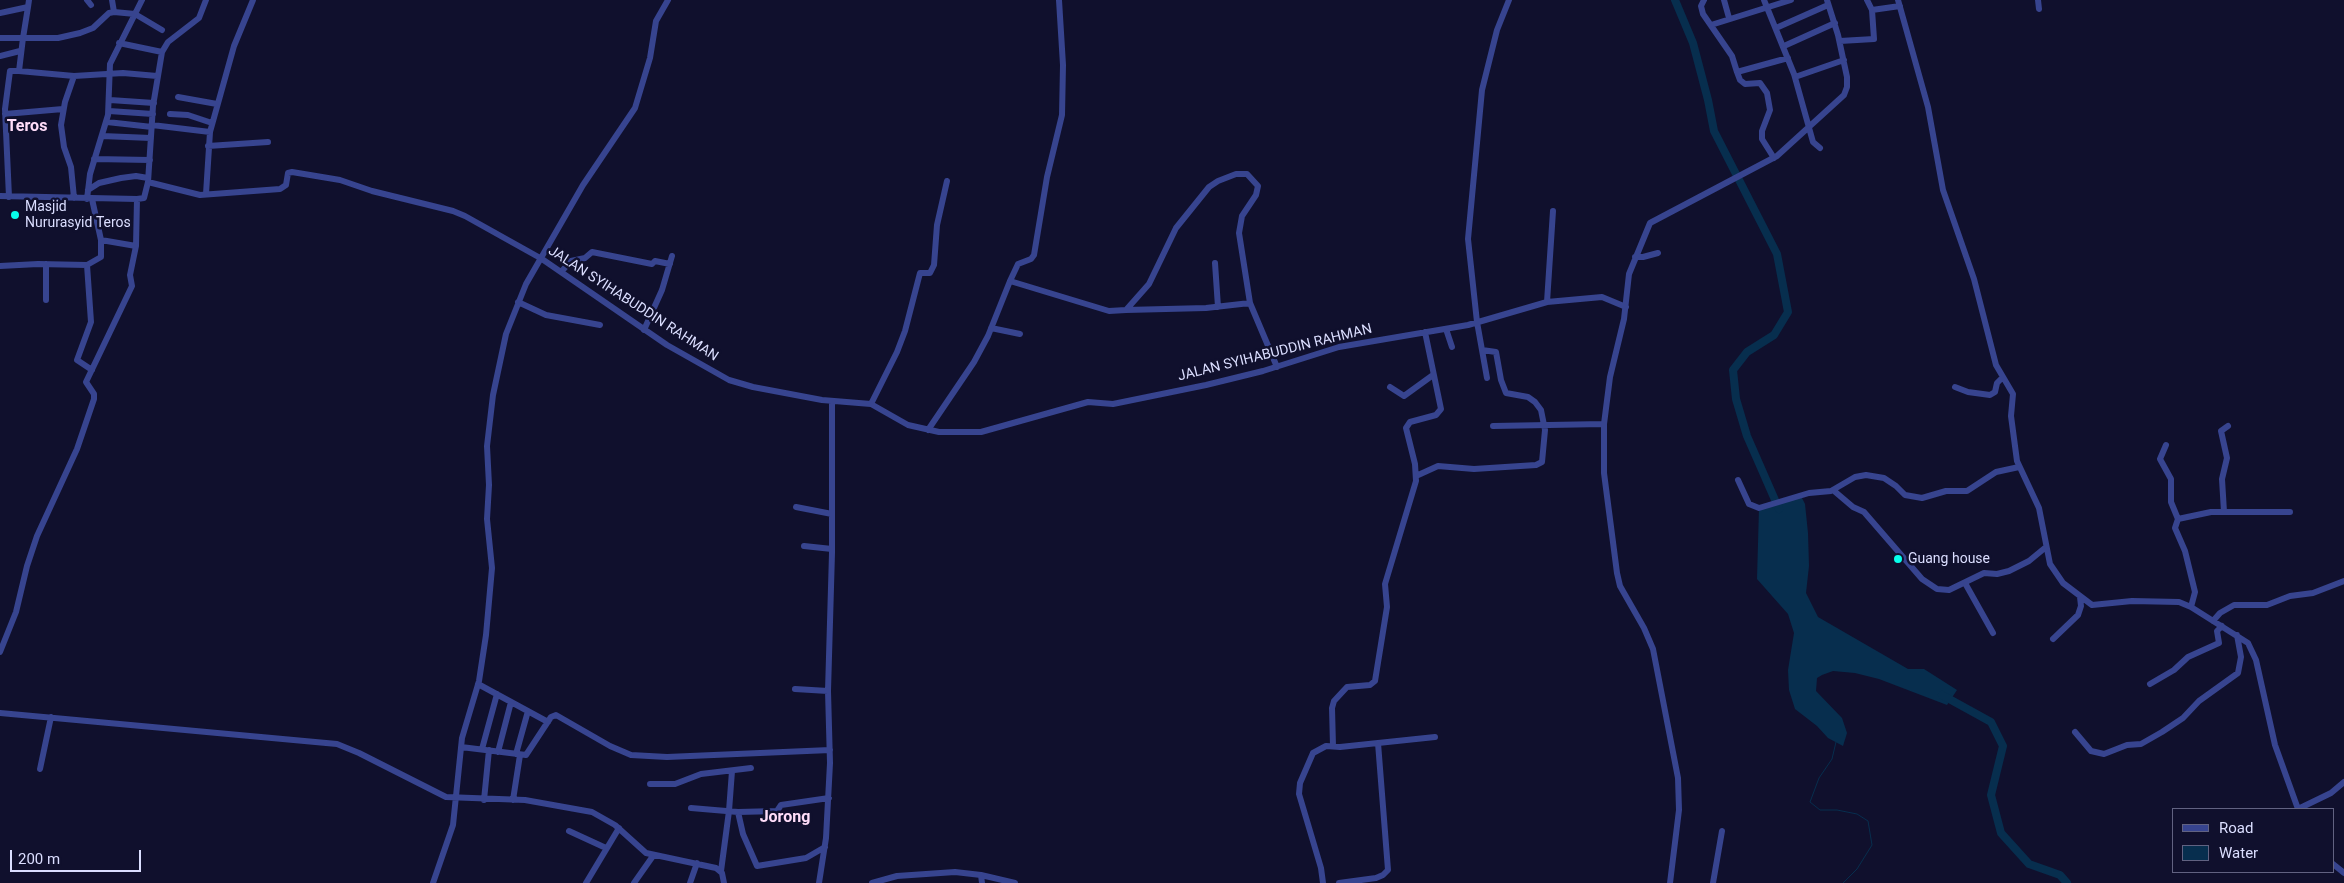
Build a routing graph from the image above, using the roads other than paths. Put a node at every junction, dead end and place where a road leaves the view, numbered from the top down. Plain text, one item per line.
1 (112, 0) edge
2 (142, 0) edge
3 (206, 0) edge
4 (254, 0) edge
5 (668, 0) edge
6 (1059, 0) edge
7 (1509, 0) edge
8 (1704, 0) edge
9 (1724, 0) edge
10 (1764, 0) edge
11 (1791, 0) edge
12 (1867, 0) edge
13 (2038, 0) edge
14 (1828, 2) edge
15 (28, 3) edge
16 (1899, 3) edge
17 (1767, 8) junction
18 (2039, 9) dead end
19 (1872, 10) junction
20 (114, 12) junction
21 (0, 13) edge
22 (135, 14) junction
23 (1729, 18) junction
24 (1835, 23) junction
25 (1712, 25) junction
26 (1776, 28) junction
27 (162, 30) dead end
28 (0, 38) edge
29 (22, 38) junction
30 (1840, 40) junction
31 (118, 43) junction
32 (1784, 46) junction
33 (20, 51) junction
34 (162, 52) junction
35 (0, 56) edge
36 (1788, 58) junction
37 (1844, 60) junction
38 (19, 71) junction
39 (1737, 72) junction
40 (108, 73) junction
41 (74, 76) junction
42 (157, 76) junction
43 (1795, 77) junction
44 (178, 97) dead end
45 (110, 100) junction
46 (154, 103) junction
47 (217, 104) junction
48 (3, 110) edge
49 (63, 110) junction
50 (109, 111) junction
51 (153, 114) junction
52 (170, 114) dead end
53 (107, 122) junction
54 (212, 123) junction
55 (152, 126) junction
56 (1808, 127) junction
57 (3, 128) edge
58 (210, 132) junction
59 (102, 136) junction
60 (151, 138) junction
61 (268, 142) dead end
62 (208, 146) junction
63 (1820, 148) dead end
64 (1774, 158) junction
65 (94, 159) junction
66 (150, 160) junction
67 (148, 180) junction
68 (947, 181) dead end
69 (88, 190) junction
70 (206, 194) junction
71 (0, 196) edge
72 (9, 197) junction
73 (74, 198) junction
74 (89, 199) junction
75 (137, 200) junction
76 (1554, 211) dead end
77 (102, 240) junction
78 (136, 246) junction
79 (1658, 253) dead end
80 (672, 256) dead end
81 (1635, 257) junction
82 (542, 259) junction
83 (1215, 263) dead end
84 (46, 264) junction
85 (670, 264) junction
86 (87, 265) junction
87 (0, 266) edge
88 (561, 272) junction
89 (1010, 281) junction
90 (46, 300) dead end
91 (518, 302) junction
92 (1547, 302) junction
93 (1250, 303) junction
94 (1218, 306) junction
95 (1626, 307) junction
96 (1126, 310) junction
97 (1477, 322) junction
98 (600, 324) dead end
99 (991, 328) junction
100 (1446, 329) junction
101 (644, 330) junction
102 (1425, 332) junction
103 (1020, 334) dead end
104 (1452, 347) dead end
105 (1482, 350) junction
106 (1277, 367) junction
107 (92, 370) junction
108 (1432, 375) junction
109 (1487, 378) dead end
110 (2002, 378) junction
111 (1390, 387) dead end
112 (1955, 387) dead end
113 (832, 401) junction
114 (871, 404) junction
115 (1544, 424) junction
116 (1604, 424) junction
117 (1493, 426) dead end
118 (2228, 426) dead end
119 (928, 430) junction
120 (2166, 445) dead end
121 (2018, 467) junction
122 (1416, 476) junction
123 (1738, 480) dead end
124 (1833, 490) junction
125 (796, 507) dead end
126 (2224, 512) junction
127 (2290, 512) dead end
128 (832, 514) junction
129 (2178, 519) junction
130 (804, 546) dead end
131 (2046, 547) junction
132 (832, 549) junction
133 (2344, 581) edge
134 (1965, 583) junction
135 (2080, 597) junction
136 (2191, 607) junction
137 (2213, 620) junction
138 (2222, 626) junction
139 (1993, 633) dead end
140 (2237, 635) junction
141 (2053, 640) dead end
142 (0, 652) edge
143 (478, 684) junction
144 (2150, 684) dead end
145 (795, 688) dead end
146 (828, 690) junction
147 (497, 694) junction
148 (511, 702) junction
149 (528, 711) junction
150 (0, 713) edge
151 (51, 717) junction
152 (548, 722) junction
153 (2075, 732) dead end
154 (1435, 737) dead end
155 (1378, 743) junction
156 (461, 746) junction
157 (1333, 746) junction
158 (486, 750) junction
159 (830, 750) junction
160 (498, 752) junction
161 (518, 754) junction
162 (751, 768) dead end
163 (40, 770) dead end
164 (732, 771) junction
165 (2344, 782) edge
166 (650, 784) dead end
167 (829, 798) junction
168 (458, 799) junction
169 (484, 800) junction
170 (514, 800) junction
171 (691, 808) dead end
172 (2298, 808) edge
173 (2300, 808) edge
174 (729, 811) junction
175 (738, 812) junction
176 (619, 828) junction
177 (569, 831) dead end
178 (1722, 831) dead end
179 (825, 847) junction
180 (606, 848) junction
181 (652, 856) junction
182 (697, 863) junction
183 (2334, 865) edge
184 (721, 871) junction
185 (2344, 873) edge
186 (981, 875) junction
187 (433, 883) edge
188 (586, 883) edge
189 (634, 883) edge
190 (690, 883) edge
191 (724, 883) edge
192 (820, 883) edge
193 (872, 883) edge
194 (982, 883) edge
195 (1015, 883) edge
196 (1323, 883) edge
197 (1338, 883) edge
198 (1670, 883) edge
199 (1712, 883) edge

1 - 20 street
2 - 22 street
3 - 34 street
4 - 47 street
5 - 82 street
6 - 89 street
7 - 97 street
8 - 25 street
9 - 23 street
10 - 17 street
11 - 17 street
12 - 19 street
13 - 18 street
14 - 24 street
14 - 26 street
15 - 21 street
15 - 29 street
16 - 19 street
16 - 110 street
17 - 23 street
17 - 26 street
19 - 30 street
20 - 22 street
20 - 29 street
22 - 27 street
22 - 31 street
23 - 25 street
24 - 30 street
24 - 32 street
25 - 39 street
26 - 32 street
28 - 29 street
29 - 33 street
30 - 37 street
31 - 34 street
31 - 40 street
32 - 36 street
33 - 35 street
33 - 38 street
34 - 42 street
36 - 39 street
36 - 43 street
37 - 43 street
37 - 56 street
38 - 41 street
38 - 48 street
39 - 64 street
40 - 41 street
40 - 42 street
40 - 45 street
41 - 49 street
42 - 46 street
43 - 56 street
44 - 47 street
45 - 46 street
45 - 50 street
46 - 51 street
47 - 54 street
48 - 49 street
48 - 57 street
49 - 73 street
50 - 51 street
50 - 53 street
51 - 55 street
52 - 54 street
53 - 55 street
53 - 59 street
54 - 58 street
55 - 58 street
55 - 60 street
56 - 63 street
56 - 64 street
57 - 72 street
58 - 62 street
59 - 60 street
59 - 65 street
60 - 66 street
61 - 62 street
62 - 70 street
64 - 81 street
65 - 66 street
65 - 69 street
66 - 67 street
67 - 69 street, JALAN SYIHABUDDIN RAHMAN
67 - 70 street, JALAN SYIHABUDDIN RAHMAN
67 - 75 street
68 - 114 street
69 - 74 street
70 - 82 street, JALAN SYIHABUDDIN RAHMAN
71 - 72 street
72 - 73 street
73 - 74 street
74 - 75 street
74 - 77 street
75 - 78 street
76 - 92 street
77 - 78 street
77 - 86 street
78 - 107 street
79 - 81 street
80 - 85 street
81 - 95 street
82 - 88 street, JALAN SYIHABUDDIN RAHMAN
82 - 91 street
83 - 94 street
84 - 86 street
84 - 87 street
84 - 90 street
85 - 88 street
85 - 101 street
86 - 107 street
88 - 101 street, JALAN SYIHABUDDIN RAHMAN
89 - 96 street
89 - 99 street
91 - 98 street
91 - 143 street
92 - 95 street, JALAN SYIHABUDDIN RAHMAN
92 - 97 street, JALAN SYIHABUDDIN RAHMAN
93 - 94 street
93 - 96 street
93 - 106 street
94 - 96 street
95 - 116 street
97 - 100 street, JALAN SYIHABUDDIN RAHMAN
97 - 105 street
99 - 103 street
99 - 119 street
100 - 102 street, JALAN SYIHABUDDIN RAHMAN
100 - 104 street
101 - 113 street, JALAN SYIHABUDDIN RAHMAN
102 - 106 street, JALAN SYIHABUDDIN RAHMAN
102 - 108 street
105 - 109 street
105 - 115 street
106 - 119 street, JALAN SYIHABUDDIN RAHMAN
107 - 142 street
108 - 111 street
108 - 122 street
110 - 112 street
110 - 121 street
113 - 114 street, JALAN SYIHABUDDIN RAHMAN
113 - 128 street
114 - 119 street, JALAN SYIHABUDDIN RAHMAN
115 - 116 street
115 - 117 street
115 - 122 street
116 - 198 street
118 - 126 street
120 - 129 street
121 - 124 street
121 - 131 street
122 - 157 street
123 - 124 street
124 - 134 street
125 - 128 street
126 - 127 street
126 - 129 street
128 - 132 street
129 - 136 street
130 - 132 street
131 - 134 street
131 - 135 street
132 - 146 street
133 - 137 street
134 - 139 street
135 - 136 street
135 - 141 street
136 - 137 street
137 - 138 street
138 - 140 street
138 - 144 street
140 - 153 street
140 - 172 street
143 - 147 street
143 - 156 street
145 - 146 street
146 - 159 street
147 - 148 street
147 - 158 street
148 - 149 street
148 - 160 street
149 - 152 street
149 - 161 street
150 - 151 street
151 - 163 street
151 - 168 street
152 - 159 street
152 - 161 street
154 - 155 street
155 - 157 street
155 - 197 street
156 - 158 street
156 - 168 street
157 - 196 street
158 - 160 street
158 - 169 street
159 - 167 street
160 - 161 street
161 - 170 street
162 - 164 street
164 - 166 street
164 - 174 street
165 - 173 street
167 - 175 street
167 - 179 street
168 - 169 street
168 - 187 street
169 - 170 street
170 - 176 street
171 - 174 street
174 - 175 street
174 - 184 street
175 - 179 street
176 - 180 street
176 - 181 street
177 - 180 street
178 - 199 street
179 - 192 street
180 - 188 street
181 - 182 street
181 - 189 street
182 - 184 street
182 - 190 street
183 - 185 street
184 - 191 street
186 - 193 street
186 - 194 street
186 - 195 street

